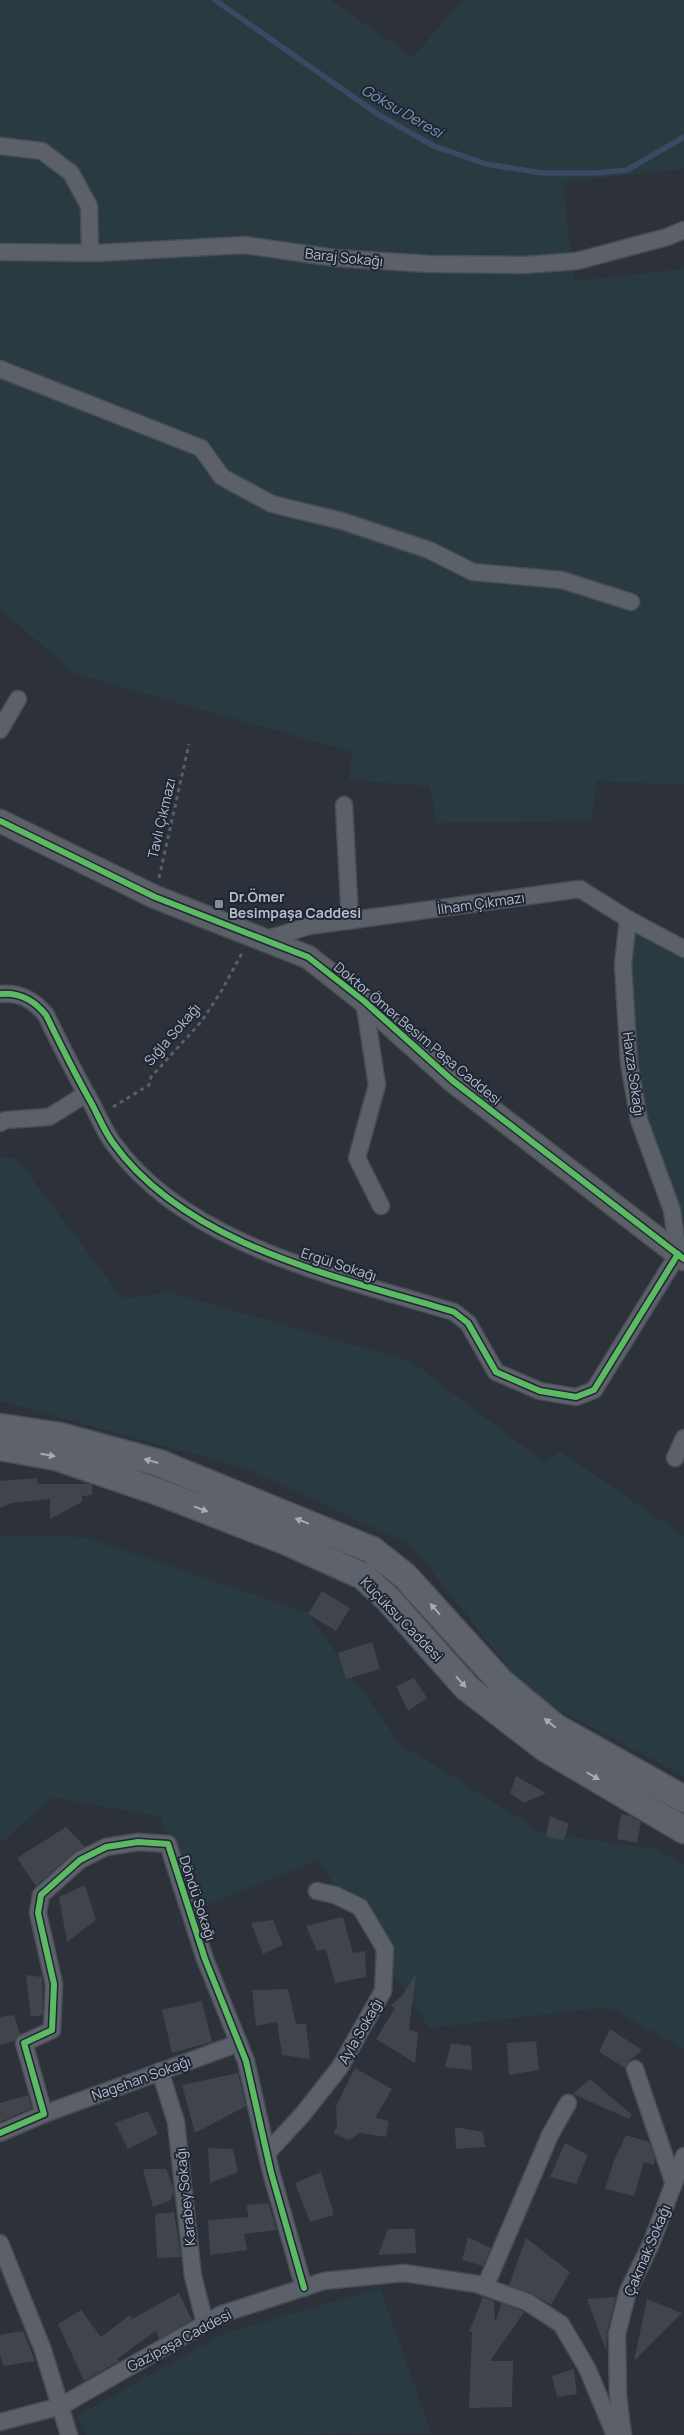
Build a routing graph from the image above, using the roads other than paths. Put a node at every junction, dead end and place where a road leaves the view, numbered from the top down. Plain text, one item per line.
1 (0, 146) edge
2 (684, 230) edge
3 (0, 252) edge
4 (90, 253) junction
5 (0, 369) edge
6 (631, 602) dead end
7 (18, 699) dead end
8 (0, 730) edge
9 (344, 805) dead end
10 (0, 821) edge
11 (628, 919) junction
12 (350, 921) junction
13 (257, 937) junction
14 (684, 949) edge
15 (0, 994) edge
16 (364, 1001) junction
17 (86, 1094) junction
18 (0, 1123) edge
19 (381, 1206) dead end
20 (681, 1256) edge
21 (0, 1427) edge
22 (684, 1438) edge
23 (0, 1447) edge
24 (675, 1458) dead end
25 (684, 1798) edge
26 (684, 1830) edge
27 (317, 1891) dead end
28 (238, 2043) junction
29 (635, 2069) dead end
30 (160, 2072) junction
31 (568, 2104) dead end
32 (44, 2114) junction
33 (0, 2133) edge
34 (267, 2153) junction
35 (684, 2156) edge
36 (674, 2184) junction
37 (0, 2243) edge
38 (486, 2287) junction
39 (304, 2288) junction
40 (205, 2323) junction
41 (61, 2406) junction
42 (0, 2422) edge
43 (69, 2435) edge
44 (615, 2435) edge
45 (623, 2435) edge

1 - 4 street
2 - 4 street, Baraj Sokağı
3 - 4 street, Baraj Sokağı
5 - 6 street
7 - 8 street
9 - 12 street
10 - 13 street, Doktor Ömer Besim Paşa Caddesi
11 - 12 street, İlham Çıkmazı
11 - 14 street, İlham Çıkmazı
11 - 20 street, Havza Sokağı
12 - 13 street, İlham Çıkmazı
13 - 16 street, Doktor Ömer Besim Paşa Caddesi
15 - 17 street, Ergül Sokağı
16 - 19 street
16 - 20 street, Doktor Ömer Besim Paşa Caddesi
17 - 18 street
17 - 20 street, Ergül Sokağı
25 -> 21 main road, Küçüksu Caddesi
22 - 24 street
23 -> 26 main road, Küçüksu Caddesi
27 - 34 street, Ayla Sokağı
28 - 30 street, Nagehan Sokağı
28 - 32 street, Döndü Sokağı
28 - 34 street, Döndü Sokağı
29 - 36 street
30 - 32 street, Nagehan Sokağı
30 - 40 street, Karabey Sokağı
31 - 38 street
32 - 33 street
34 - 39 street, Döndü Sokağı
35 - 36 street, Çakmak Sokağı
36 - 45 street, Çakmak Sokağı
37 - 41 street
38 - 39 street, Gazipaşa Caddesi
38 - 44 street, Gazipaşa Caddesi
39 - 40 street, Gazipaşa Caddesi
40 - 41 street, Gazipaşa Caddesi
41 - 42 street, Gazipaşa Caddesi
41 - 43 street

